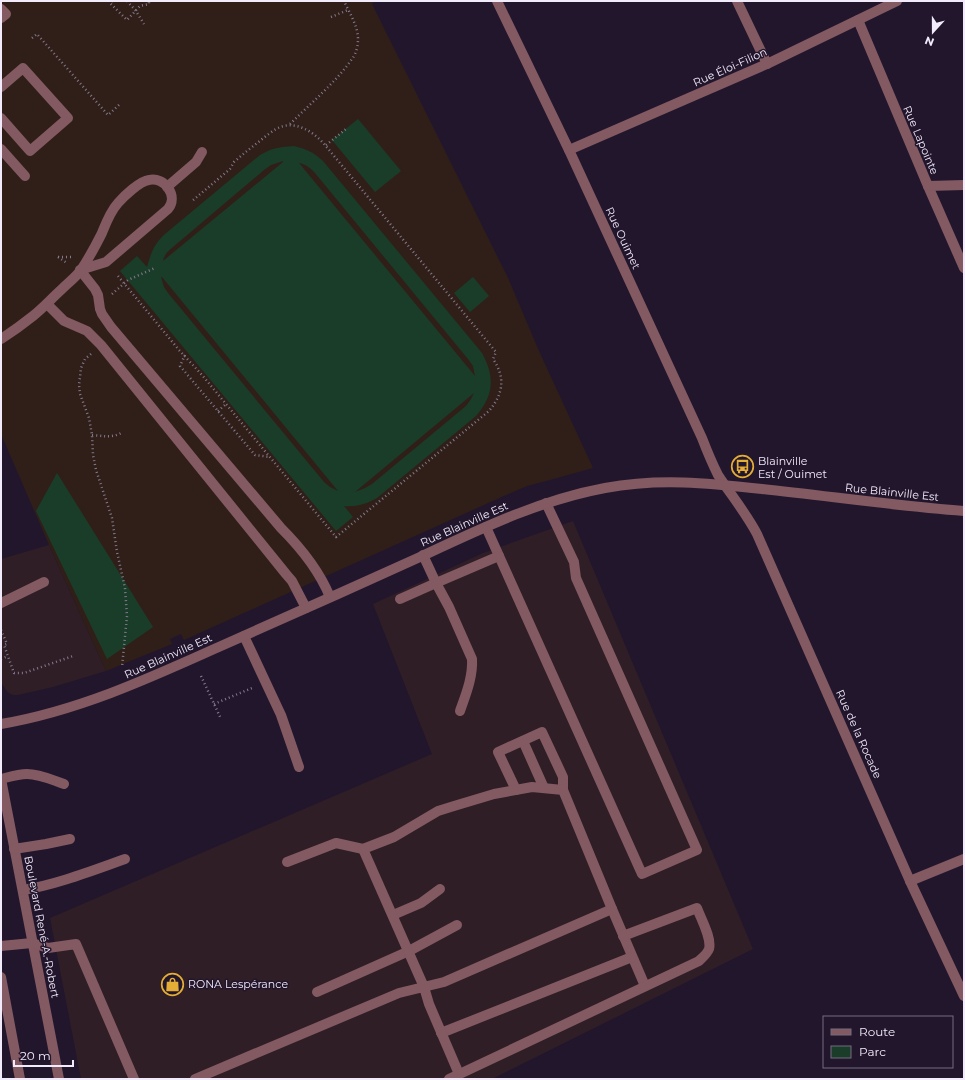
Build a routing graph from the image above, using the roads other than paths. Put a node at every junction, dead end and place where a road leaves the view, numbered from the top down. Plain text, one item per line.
1 (497, 1) edge
2 (737, 1) edge
3 (897, 1) edge
4 (1, 9) edge
5 (1, 18) edge
6 (858, 20) junction
7 (767, 64) junction
8 (1, 87) edge
9 (1, 118) edge
10 (1, 149) edge
11 (570, 150) junction
12 (202, 152) dead end
13 (25, 176) dead end
14 (928, 186) junction
15 (964, 186) edge
16 (167, 187) junction
17 (964, 268) edge
18 (80, 270) junction
19 (47, 304) junction
20 (1, 339) edge
21 (725, 485) junction
22 (546, 503) junction
23 (964, 511) edge
24 (486, 527) junction
25 (423, 555) junction
26 (499, 556) junction
27 (44, 582) dead end
28 (436, 583) junction
29 (330, 597) junction
30 (400, 599) dead end
31 (1, 604) edge
32 (306, 608) junction
33 (244, 636) junction
34 (460, 711) dead end
35 (1, 724) edge
36 (522, 741) junction
37 (299, 767) dead end
38 (1, 779) edge
39 (64, 784) dead end
40 (544, 788) junction
41 (516, 790) junction
42 (563, 790) junction
43 (70, 839) dead end
44 (14, 849) junction
45 (363, 849) junction
46 (125, 859) dead end
47 (964, 859) edge
48 (287, 862) dead end
49 (910, 881) junction
50 (440, 889) dead end
51 (22, 890) junction
52 (612, 909) junction
53 (392, 915) junction
54 (457, 925) dead end
55 (623, 936) junction
56 (32, 943) junction
57 (1, 946) edge
58 (409, 951) junction
59 (632, 957) junction
60 (1, 977) edge
61 (645, 986) junction
62 (424, 987) junction
63 (317, 992) dead end
64 (964, 996) edge
65 (441, 1034) junction
66 (459, 1074) junction
67 (20, 1079) edge
68 (59, 1079) edge
69 (134, 1079) edge
70 (195, 1079) edge
71 (449, 1079) edge

1 - 11 street, Rue Ouimet
2 - 7 street
3 - 6 street, Rue Éloi-Filion
4 - 5 street
6 - 7 street, Rue Éloi-Filion
6 - 14 street, Rue Lapointe
7 - 11 street, Rue Éloi-Filion
8 - 9 street
10 - 13 street
11 - 21 street, Rue Ouimet
12 - 16 street
14 - 15 street
14 - 17 street, Rue Lapointe
16 - 18 street
16 - 18 street
18 - 19 street
18 - 29 street
19 - 20 street
19 - 32 street
21 - 22 street, Rue Blainville Est
21 - 23 street, Rue Blainville Est
21 - 49 street, Rue de la Rocade
22 - 24 street, Rue Blainville Est
22 - 26 street
24 - 25 street, Rue Blainville Est
24 - 26 street
25 - 28 street
25 - 29 street, Rue Blainville Est
26 - 28 street
27 - 31 street
28 - 30 street
28 - 34 street
29 - 32 street, Rue Blainville Est
32 - 33 street, Rue Blainville Est
33 - 35 street, Rue Blainville Est
33 - 37 street
36 - 40 street
36 - 41 street
36 - 42 street
38 - 39 street
38 - 44 street, Boulevard René-A.-Robert
40 - 41 street
40 - 42 street
41 - 45 street
42 - 52 street
43 - 44 street
44 - 51 street, Boulevard René-A.-Robert
45 - 48 street
45 - 53 street
46 - 51 street
47 - 49 street
49 - 64 street, Rue de la Rocade
50 - 53 street
51 - 56 street, Boulevard René-A.-Robert
52 - 55 street
52 - 62 street
53 - 58 street
54 - 58 street
55 - 59 street
55 - 61 street
56 - 57 street
56 - 68 street, Boulevard René-A.-Robert
56 - 69 street
58 - 62 street
58 - 63 street
59 - 61 street
59 - 65 street
60 - 67 street
61 - 66 street
62 - 65 street
62 - 70 street
65 - 66 street
66 - 71 street

